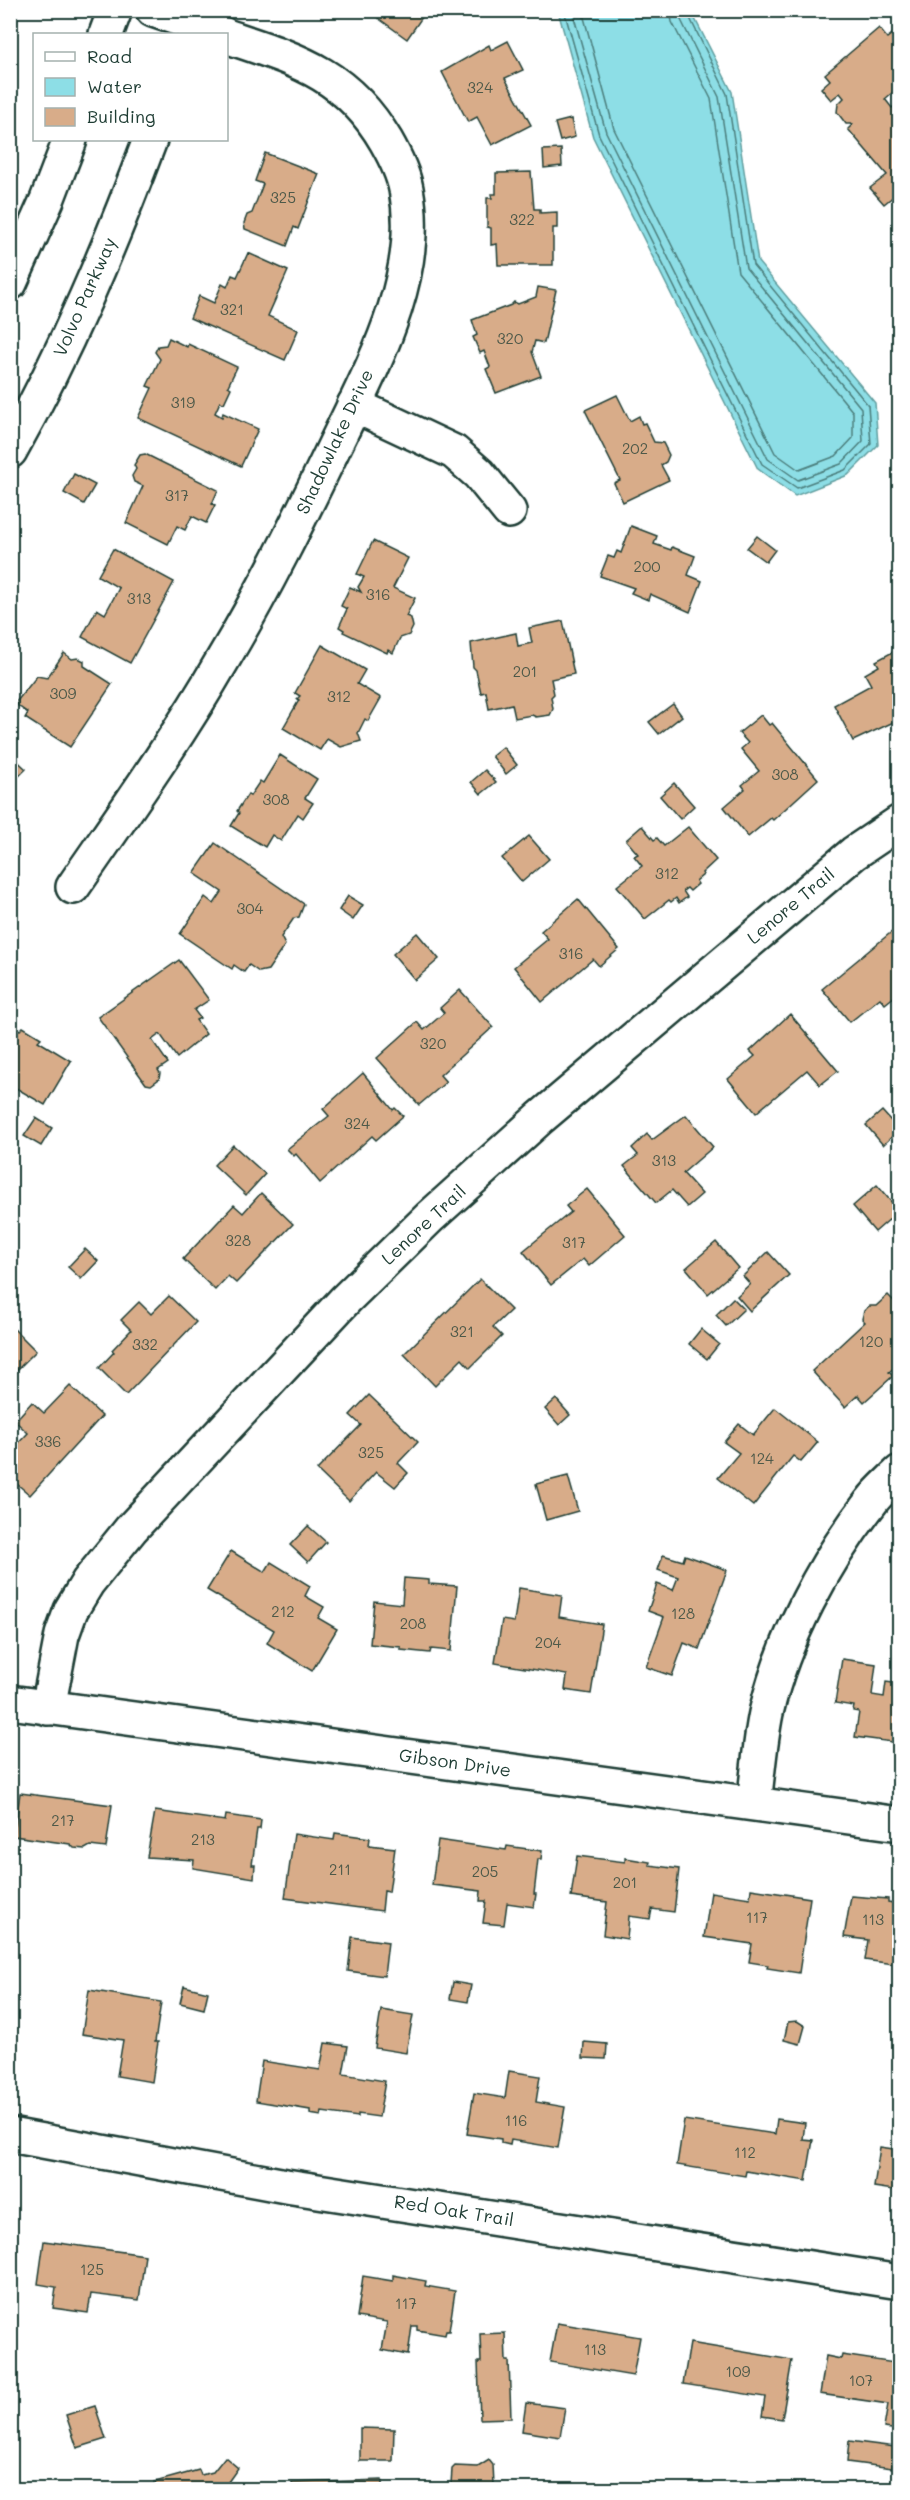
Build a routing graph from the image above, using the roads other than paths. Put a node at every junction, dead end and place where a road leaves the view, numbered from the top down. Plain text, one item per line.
1 (115, 10) edge
2 (153, 10) edge
3 (191, 23) edge
4 (106, 33) edge
5 (219, 33) edge
6 (228, 36) edge
7 (70, 141) edge
8 (150, 141) edge
9 (10, 283) edge
10 (354, 405) junction
11 (10, 451) edge
12 (509, 511) dead end
13 (900, 822) edge
14 (73, 887) dead end
15 (900, 1472) edge
16 (10, 1702) edge
17 (48, 1708) junction
18 (754, 1803) junction
19 (900, 1824) edge
20 (10, 2135) edge
21 (900, 2282) edge

1 - 4 street
2 - 3 street, Shadowlake Drive
3 - 5 street, Shadowlake Drive
6 - 10 street, Shadowlake Drive
7 - 9 street
8 - 11 street, Volvo Parkway
10 - 12 street
10 - 14 street, Shadowlake Drive
13 - 17 street, Lenore Trail
15 - 18 street
16 - 17 street, Gibson Drive
17 - 18 street, Gibson Drive
18 - 19 street, Gibson Drive
20 - 21 street, Red Oak Trail

